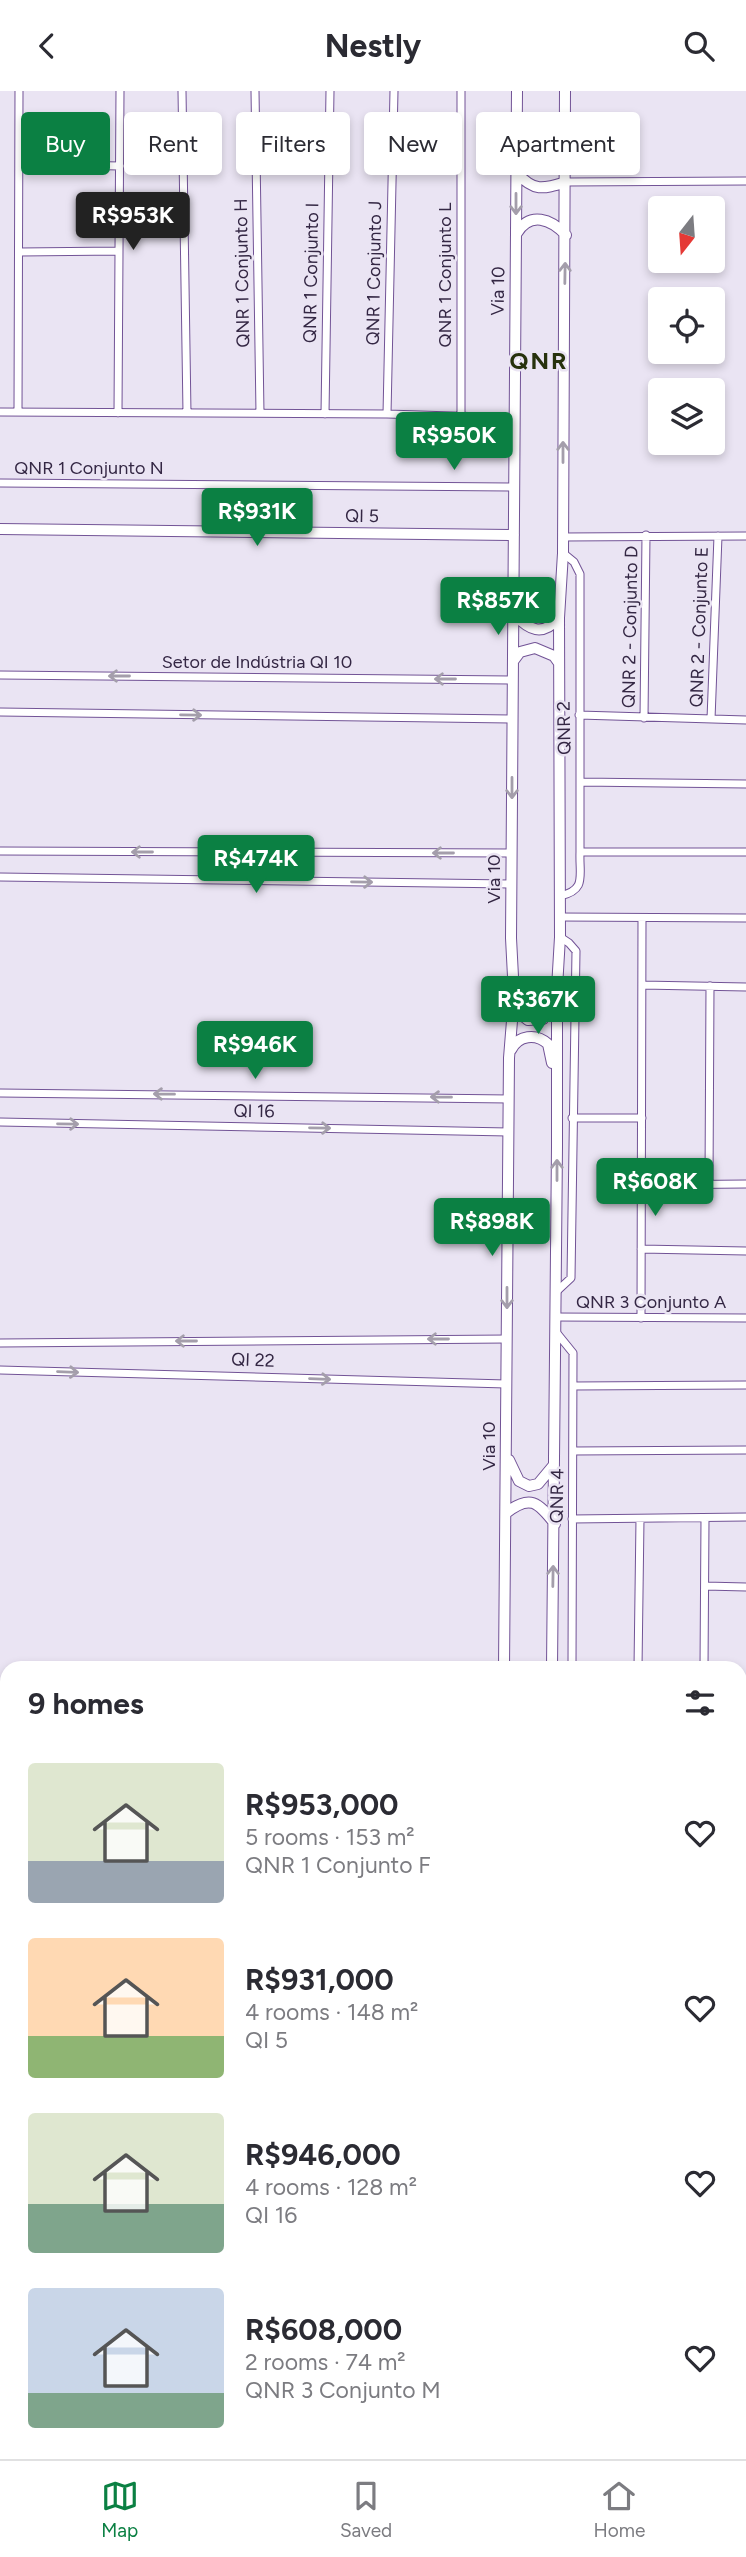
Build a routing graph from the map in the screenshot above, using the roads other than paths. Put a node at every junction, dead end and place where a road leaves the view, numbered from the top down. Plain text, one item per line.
1 (19, 91) edge
2 (120, 91) edge
3 (182, 91) edge
4 (255, 91) edge
5 (330, 91) edge
6 (394, 91) edge
7 (461, 91) edge
8 (517, 91) edge
9 (565, 91) edge
10 (517, 112) edge
11 (20, 164) junction
12 (120, 166) junction
13 (516, 175) edge
14 (518, 175) edge
15 (746, 181) edge
16 (566, 182) junction
17 (516, 235) junction
18 (565, 235) junction
19 (119, 251) junction
20 (20, 252) junction
21 (0, 412) edge
22 (18, 412) junction
23 (118, 413) junction
24 (187, 413) junction
25 (260, 413) junction
26 (325, 414) junction
27 (387, 414) junction
28 (461, 417) junction
29 (515, 418) junction
30 (0, 483) edge
31 (514, 487) junction
32 (0, 530) edge
33 (514, 535) junction
34 (646, 535) junction
35 (718, 536) junction
36 (746, 536) edge
37 (563, 537) junction
38 (563, 553) junction
39 (514, 614) junction
40 (559, 618) junction
41 (514, 660) junction
42 (559, 663) junction
43 (0, 675) edge
44 (513, 680) junction
45 (0, 712) edge
46 (579, 715) junction
47 (512, 719) junction
48 (645, 719) junction
49 (711, 719) junction
50 (746, 720) edge
51 (581, 782) junction
52 (746, 784) edge
53 (0, 851) edge
54 (580, 852) junction
55 (746, 852) edge
56 (512, 853) junction
57 (0, 877) edge
58 (512, 884) junction
59 (560, 896) junction
60 (560, 917) junction
61 (642, 918) junction
62 (746, 918) edge
63 (560, 937) junction
64 (642, 985) junction
65 (710, 986) junction
66 (746, 987) edge
67 (557, 988) junction
68 (514, 996) junction
69 (509, 1058) junction
70 (0, 1093) edge
71 (556, 1093) junction
72 (509, 1100) junction
73 (572, 1118) junction
74 (642, 1118) junction
75 (0, 1122) edge
76 (508, 1132) junction
77 (709, 1184) junction
78 (746, 1184) edge
79 (641, 1185) junction
80 (641, 1249) junction
81 (746, 1251) edge
82 (556, 1292) junction
83 (556, 1317) junction
84 (641, 1318) junction
85 (746, 1318) edge
86 (555, 1331) junction
87 (507, 1339) junction
88 (0, 1343) edge
89 (0, 1370) edge
90 (506, 1384) junction
91 (746, 1385) edge
92 (573, 1386) junction
93 (746, 1450) edge
94 (573, 1451) junction
95 (506, 1454) junction
96 (553, 1466) junction
97 (506, 1513) junction
98 (746, 1517) edge
99 (572, 1518) junction
100 (640, 1519) junction
101 (705, 1519) junction
102 (555, 1524) junction
103 (705, 1586) junction
104 (746, 1587) edge
105 (504, 1661) edge
106 (552, 1661) edge
107 (572, 1661) edge
108 (638, 1661) edge
109 (704, 1661) edge

1 - 11 street
2 - 12 street
3 - 24 street
4 - 25 street, QNR 1 Conjunto H
5 - 26 street, QNR 1 Conjunto I
6 - 27 street, QNR 1 Conjunto J
7 - 28 street, QNR 1 Conjunto L
8 - 10 main road, Via 10
9 - 16 main road
11 - 12 street
11 - 20 street
12 - 19 street
13 -> 17 main road, Via 10
14 - 16 main road
15 - 16 street
16 - 18 main road
17 - 18 main road
17 - 29 main road, Via 10
37 -> 18 main road
19 - 20 street
19 - 23 street
20 - 22 street
21 - 22 street
22 - 23 street
23 - 24 street
24 - 25 street
25 - 26 street
26 - 27 street
27 - 28 street
28 - 29 street
29 - 31 main road, Via 10
30 - 31 street, QNR 1 Conjunto N
31 - 33 main road, Via 10
32 - 33 main road, QI 5
33 - 39 main road, Via 10
34 - 35 street
34 - 37 street
34 - 48 street, QNR 2 - Conjunto D
35 - 36 street
35 - 49 street, QNR 2 - Conjunto E
37 - 38 main road
38 - 40 main road
38 - 46 street, QNR 2
39 - 40 main road
39 - 41 main road, Via 10
40 - 42 main road
41 - 42 main road
41 - 44 main road, Via 10
42 - 59 main road
44 -> 43 street, Setor de Indústria QI 10
44 - 47 main road, Via 10
45 -> 47 street
46 - 48 street
46 - 51 street, QNR 2
47 -> 56 main road, Via 10
48 - 49 street
49 - 50 street
51 - 52 street
51 - 54 street, QNR 2
56 -> 53 street
54 - 55 street
54 - 59 street, QNR 2
56 - 58 main road, Via 10
57 -> 58 street
58 - 68 main road, Via 10
59 - 60 main road
60 - 61 street
60 - 63 main road
61 - 62 street
61 - 64 street
63 - 67 main road
63 - 73 street
64 - 65 street
64 - 74 street
65 - 66 street
65 - 77 street
67 - 68 main road
67 - 71 main road
68 - 69 main road, Via 10
69 - 71 main road
69 - 72 main road, Via 10
72 -> 70 street
82 -> 71 main road
72 - 76 main road, Via 10
73 - 74 street
73 - 82 street
74 - 79 street
75 -> 76 street, QI 16
76 -> 87 main road, Via 10
77 - 78 street
77 - 79 street
79 - 80 street
80 - 81 street
80 - 84 street
82 - 83 main road
83 - 84 street, QNR 3 Conjunto A
83 - 86 main road
84 - 85 street, QNR 3 Conjunto A
86 - 92 street, QNR 4
86 - 96 main road
87 -> 88 street
87 - 90 main road, Via 10
89 -> 90 street, QI 22
90 - 95 main road, Via 10
91 - 92 street
92 - 94 street, QNR 4
93 - 94 street
94 - 99 street, QNR 4
95 - 96 main road
95 - 97 main road, Via 10
96 - 102 main road
97 - 102 main road
97 - 105 main road, Via 10
98 - 101 street
99 - 100 street
99 - 107 street, QNR 4
100 - 101 street
100 - 108 street
101 - 103 street
106 -> 102 main road
103 - 104 street
103 - 109 street

